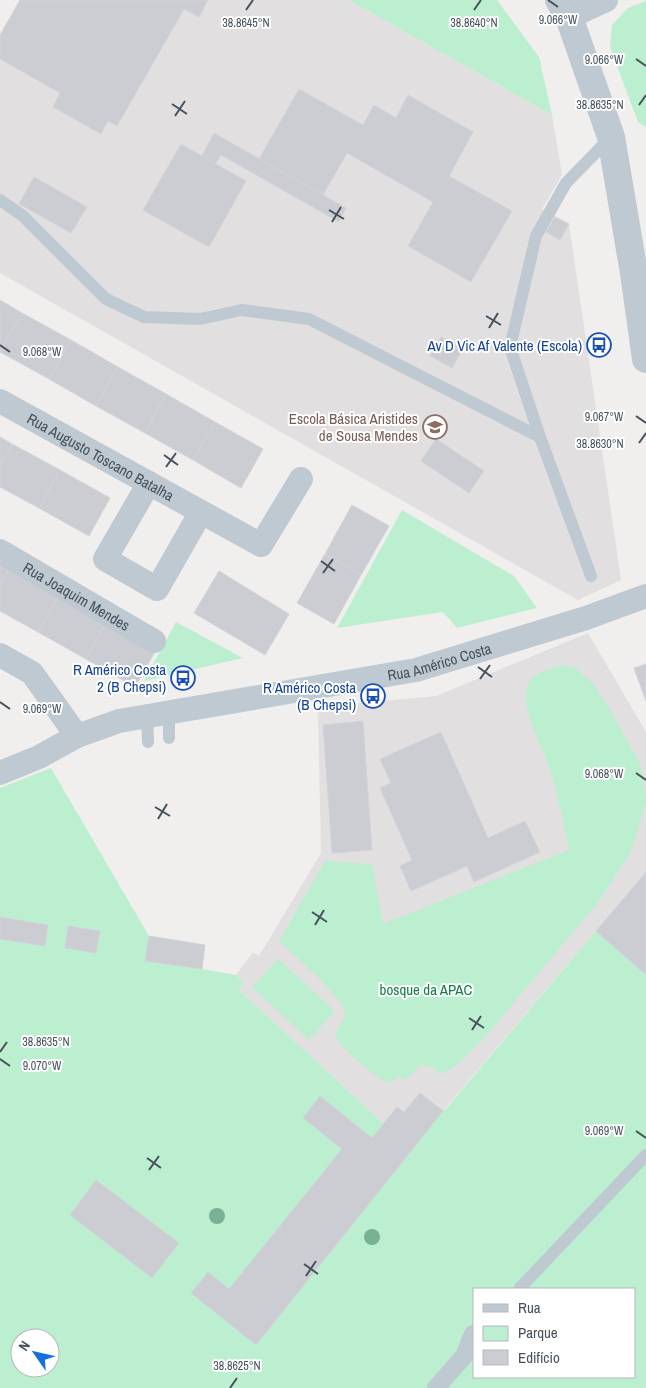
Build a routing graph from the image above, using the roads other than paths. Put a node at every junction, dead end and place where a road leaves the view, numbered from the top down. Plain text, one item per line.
1 (606, 0) edge
2 (564, 8) edge
3 (611, 137) junction
4 (0, 200) edge
5 (646, 359) edge
6 (0, 401) edge
7 (540, 437) junction
8 (301, 480) dead end
9 (149, 483) junction
10 (201, 512) junction
11 (0, 551) edge
12 (591, 576) dead end
13 (646, 596) edge
14 (154, 641) dead end
15 (0, 655) edge
16 (158, 714) junction
17 (77, 736) junction
18 (169, 738) dead end
19 (148, 742) dead end
20 (0, 773) edge
21 (646, 1155) edge
22 (520, 1288) edge
23 (473, 1335) edge
24 (436, 1388) edge

1 - 2 street
2 - 3 street
3 - 5 street
3 - 7 lane
4 - 7 lane
6 - 9 street, Rua Augusto Toscano Batalha
7 - 12 lane
8 - 10 street, Rua Augusto Toscano Batalha
9 - 10 street, Rua Augusto Toscano Batalha
9 - 10 street
11 - 14 street, Rua Joaquim Mendes
13 - 16 street, Rua Américo Costa
15 - 17 street
16 - 17 street, Rua Américo Costa
16 - 18 lane
16 - 19 lane
17 - 20 street, Rua Américo Costa
21 - 22 lane
23 - 24 street

